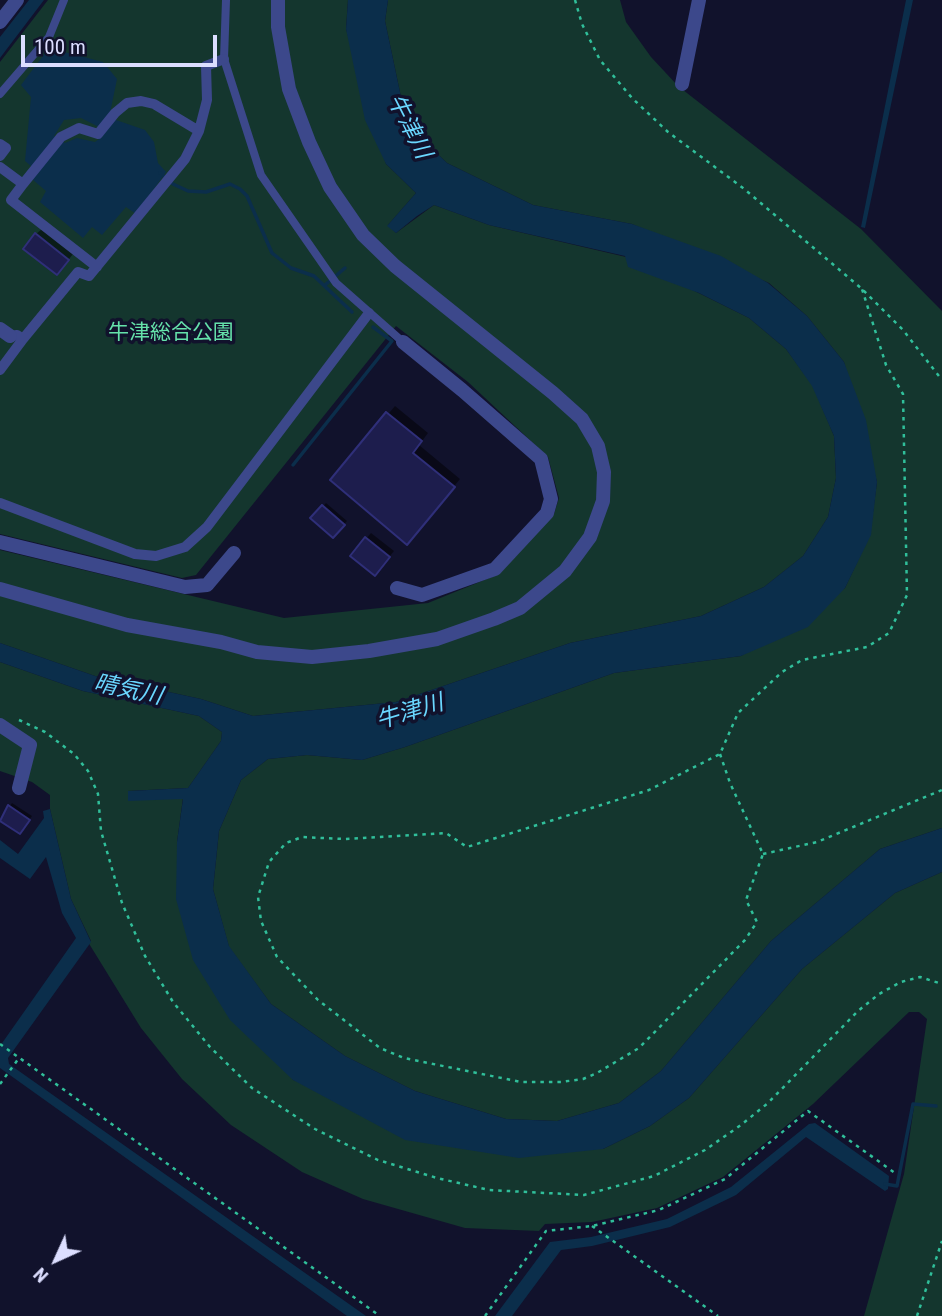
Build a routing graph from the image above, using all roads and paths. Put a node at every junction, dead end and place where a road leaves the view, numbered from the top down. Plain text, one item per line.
1 (17, 0) edge
2 (226, 0) edge
3 (278, 0) edge
4 (575, 0) edge
5 (699, 0) edge
6 (60, 1) edge
7 (0, 22) edge
8 (224, 59) junction
9 (682, 84) dead end
10 (0, 94) edge
11 (199, 131) junction
12 (0, 144) edge
13 (0, 156) edge
14 (0, 167) edge
15 (23, 184) junction
16 (97, 267) junction
17 (862, 289) junction
18 (369, 313) junction
19 (11, 335) edge
20 (403, 342) joint
21 (0, 370) edge
22 (942, 380) edge
23 (0, 503) edge
24 (0, 542) edge
25 (234, 553) dead end
26 (397, 588) dead end
27 (0, 589) edge
28 (6, 721) edge
29 (720, 754) junction
30 (19, 788) dead end
31 (942, 790) edge
32 (763, 855) junction
33 (942, 984) edge
34 (0, 1044) edge
35 (19, 1058) junction
36 (0, 1084) edge
37 (895, 1173) dead end
38 (592, 1226) junction
39 (942, 1241) edge
40 (380, 1316) edge
41 (485, 1316) edge
42 (718, 1316) edge
43 (917, 1316) edge

1 - 7 street
2 - 8 lane
3 - 27 street
4 - 17 path
5 - 9 street
6 - 10 lane
8 - 11 street
8 - 18 lane
11 - 15 street
11 - 16 street
12 - 13 street
14 - 15 street
15 - 16 street
16 - 19 street
17 - 22 path
17 - 29 path
18 - 20 lane
18 - 23 street
19 - 21 street
20 - 26 street
24 - 25 street
28 - 30 street
28 - 33 path
29 - 32 path
29 - 32 path
31 - 32 path
34 - 35 path
35 - 36 path
35 - 40 path
37 - 38 path
38 - 41 path
38 - 42 path
39 - 43 path

